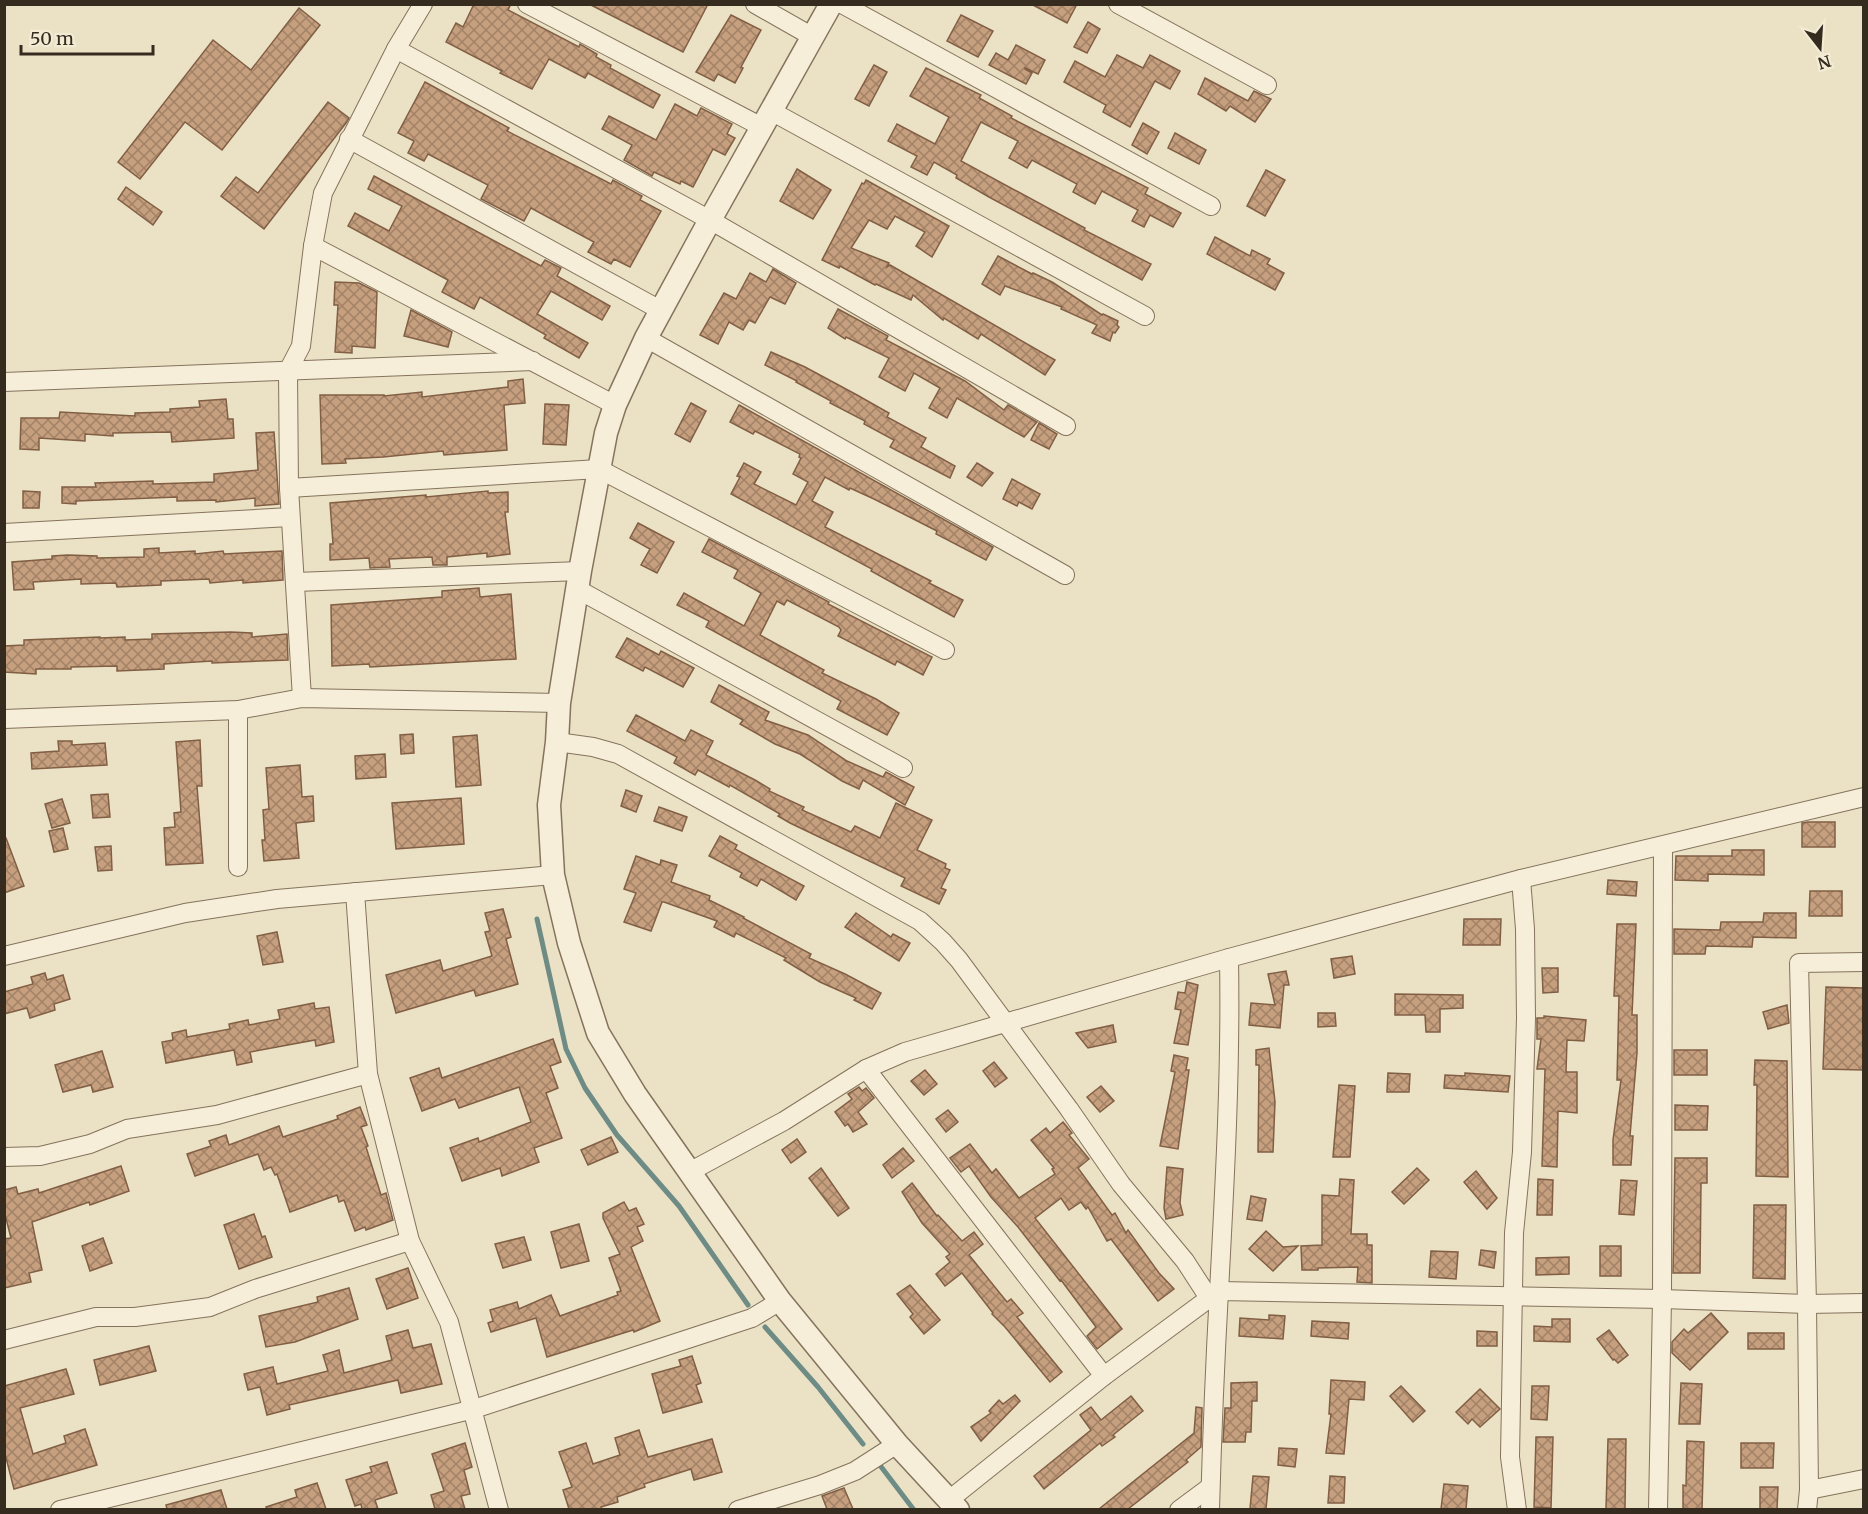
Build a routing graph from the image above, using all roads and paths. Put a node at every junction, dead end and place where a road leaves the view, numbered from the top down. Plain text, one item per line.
1 (423, 4) edge
2 (527, 4) edge
3 (755, 4) edge
4 (831, 4) edge
5 (842, 4) edge
6 (1118, 4) edge
7 (813, 37) junction
8 (396, 49) junction
9 (1267, 85) dead end
10 (767, 119) junction
11 (349, 139) junction
12 (1211, 206) dead end
13 (710, 220) junction
14 (313, 246) junction
15 (662, 310) junction
16 (1145, 316) dead end
17 (646, 338) junction
18 (533, 361) junction
19 (288, 370) junction
20 (4, 382) edge
21 (615, 405) junction
22 (1066, 426) dead end
23 (599, 469) junction
24 (289, 488) junction
25 (290, 517) junction
26 (4, 533) edge
27 (1065, 575) dead end
28 (579, 580) junction
29 (296, 582) junction
30 (945, 650) dead end
31 (302, 698) junction
32 (559, 703) junction
33 (238, 711) junction
34 (9, 721) edge
35 (557, 742) junction
36 (903, 768) dead end
37 (1863, 797) edge
38 (1664, 846) junction
39 (238, 867) dead end
40 (553, 875) junction
41 (1521, 879) junction
42 (355, 892) junction
43 (4, 956) edge
44 (1229, 958) junction
45 (1863, 962) edge
46 (1005, 1024) junction
47 (866, 1069) junction
48 (368, 1074) junction
49 (4, 1157) edge
50 (691, 1171) junction
51 (410, 1241) junction
52 (1214, 1294) junction
53 (1512, 1296) junction
54 (1662, 1299) junction
55 (780, 1301) junction
56 (1863, 1303) edge
57 (1807, 1304) junction
58 (4, 1340) edge
59 (1104, 1376) junction
60 (474, 1409) junction
61 (897, 1444) junction
62 (1863, 1479) edge
63 (1210, 1487) junction
64 (1809, 1490) junction
65 (954, 1505) edge
66 (60, 1509) edge
67 (499, 1509) edge
68 (738, 1509) edge
69 (1179, 1509) edge
70 (1210, 1509) edge
71 (1517, 1509) edge
72 (1658, 1509) edge
73 (1807, 1509) edge

1 - 8 street
2 - 10 street
3 - 7 street
4 - 7 street
5 - 12 street
6 - 9 street
7 - 10 street
8 - 11 street
8 - 13 street
10 - 13 street
10 - 16 street
11 - 14 street
11 - 15 street
13 - 15 street
13 - 22 street
14 - 18 street
14 - 19 street
15 - 17 street
17 - 21 street
17 - 27 street
18 - 19 street
18 - 21 street
19 - 20 street
19 - 24 street
21 - 23 street
23 - 24 street
23 - 28 street
23 - 30 street
24 - 25 street
25 - 26 street
25 - 29 street
28 - 29 street
28 - 32 street
28 - 36 street
29 - 31 street
31 - 32 street
31 - 33 street
32 - 35 street
33 - 34 street
33 - 39 street
35 - 40 street
35 - 46 street
37 - 38 street
38 - 41 street
38 - 54 street
40 - 42 street
40 - 50 street
41 - 44 street
41 - 53 street
42 - 43 street
42 - 48 street
44 - 46 street
44 - 52 street
45 - 57 street
46 - 47 street
46 - 52 street
47 - 50 street
47 - 59 street
48 - 49 street
48 - 51 street
50 - 55 street
51 - 58 street
51 - 60 street
52 - 53 street
52 - 59 street
52 - 63 street
53 - 54 street
53 - 71 street
54 - 57 street
54 - 72 street
55 - 60 street
55 - 61 street
56 - 57 street
57 - 64 street
59 - 65 street
60 - 66 street
60 - 67 street
61 - 65 street
61 - 68 street
62 - 64 street
63 - 69 street
63 - 70 street
64 - 73 street

